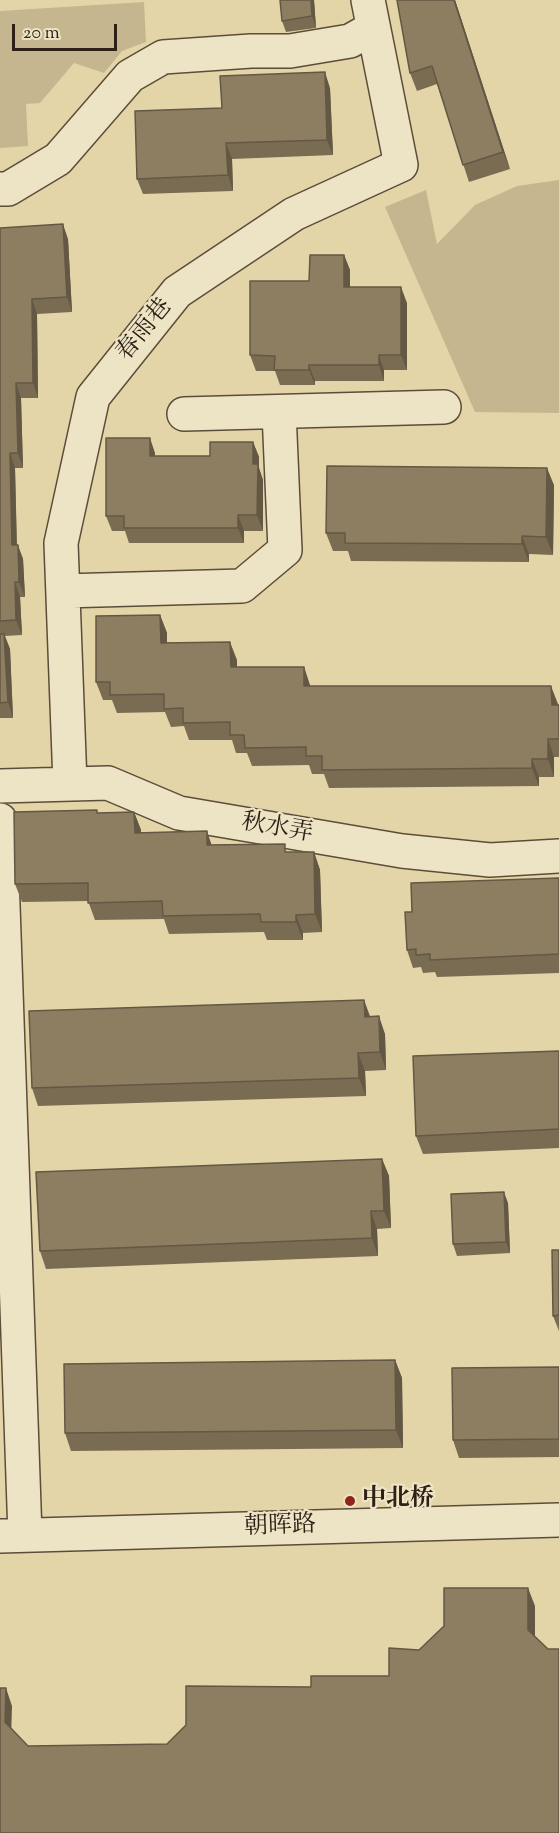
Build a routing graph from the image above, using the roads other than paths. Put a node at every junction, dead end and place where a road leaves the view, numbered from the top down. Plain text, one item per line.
1 (370, 14) edge
2 (0, 189) edge
3 (444, 407) dead end
4 (279, 411) junction
5 (184, 414) dead end
6 (63, 591) junction
7 (70, 784) junction
8 (0, 786) edge
9 (0, 820) edge
10 (559, 856) edge
11 (559, 1520) edge
12 (12, 1536) edge

1 - 2 street
1 - 6 street, 春雨巷
3 - 4 street
4 - 5 street
4 - 6 street
6 - 7 street, 春雨巷
7 - 8 street, 秋水弄
7 - 10 street, 秋水弄
9 - 12 street
11 - 12 street, 朝晖路

